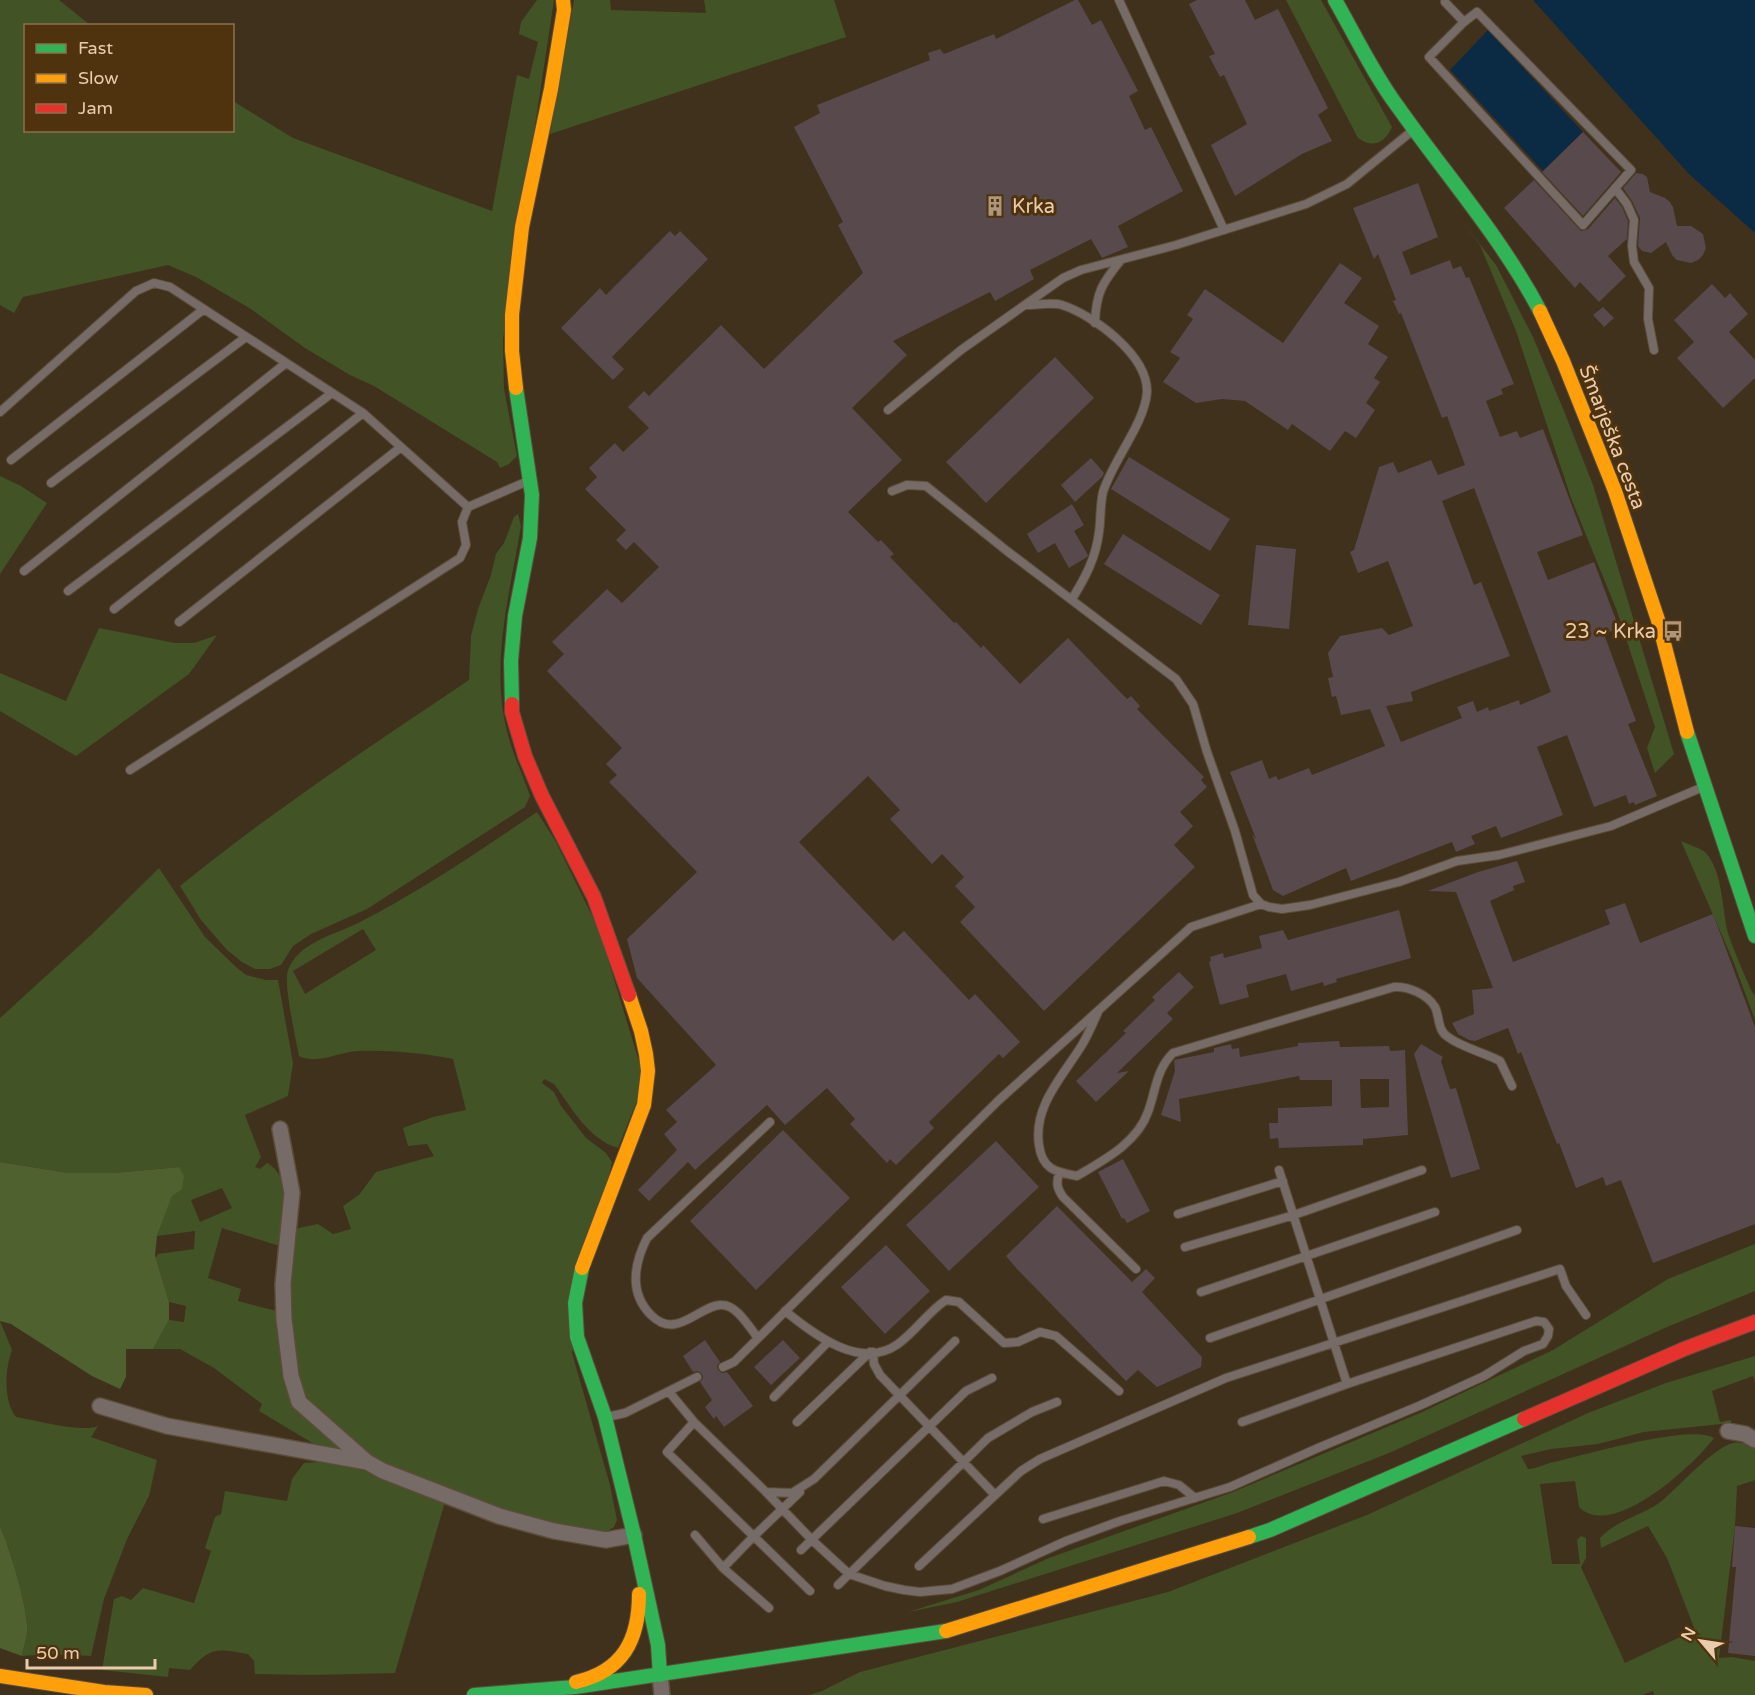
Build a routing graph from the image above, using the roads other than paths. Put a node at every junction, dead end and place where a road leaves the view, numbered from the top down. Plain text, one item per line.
1 (563, 0) edge
2 (1119, 0) edge
3 (1335, 0) edge
4 (1445, 2) dead end
5 (1464, 22) junction
6 (1413, 130) junction
7 (1615, 188) junction
8 (1224, 230) junction
9 (1121, 260) junction
10 (1024, 305) junction
11 (204, 309) junction
12 (1095, 323) junction
13 (246, 337) junction
14 (1654, 350) dead end
15 (286, 363) junction
16 (332, 393) junction
17 (888, 410) dead end
18 (0, 412) edge
19 (363, 413) junction
20 (401, 447) junction
21 (11, 460) dead end
22 (530, 481) junction
23 (51, 483) dead end
24 (892, 491) dead end
25 (468, 507) junction
26 (24, 571) dead end
27 (68, 591) dead end
28 (1072, 599) junction
29 (114, 609) dead end
30 (179, 622) dead end
31 (130, 770) dead end
32 (1705, 787) junction
33 (1261, 904) junction
34 (1755, 936) edge
35 (1098, 1011) junction
36 (1512, 1086) dead end
37 (770, 1122) dead end
38 (279, 1129) dead end
39 (1279, 1170) dead end
40 (1422, 1170) dead end
41 (1059, 1173) junction
42 (1283, 1181) junction
43 (1435, 1212) dead end
44 (1178, 1214) dead end
45 (1294, 1215) junction
46 (1517, 1230) dead end
47 (1185, 1247) dead end
48 (1307, 1256) junction
49 (1136, 1269) dead end
50 (1201, 1292) dead end
51 (1321, 1299) junction
52 (785, 1311) junction
53 (1586, 1315) dead end
54 (1755, 1322) edge
55 (758, 1338) junction
56 (1210, 1338) dead end
57 (955, 1341) dead end
58 (828, 1342) junction
59 (1335, 1343) junction
60 (872, 1352) junction
61 (723, 1367) dead end
62 (697, 1377) dead end
63 (992, 1378) dead end
64 (1347, 1384) junction
65 (1119, 1391) dead end
66 (670, 1393) junction
67 (899, 1396) junction
68 (774, 1397) dead end
69 (1057, 1402) dead end
70 (100, 1406) dead end
71 (605, 1417) junction
72 (694, 1422) junction
73 (798, 1422) dead end
74 (1242, 1422) dead end
75 (928, 1427) junction
76 (1728, 1431) dead end
77 (1755, 1440) edge
78 (367, 1462) junction
79 (963, 1462) junction
80 (814, 1479) junction
81 (766, 1492) junction
82 (995, 1495) junction
83 (1195, 1498) junction
84 (782, 1509) junction
85 (1043, 1519) dead end
86 (634, 1534) junction
87 (695, 1535) dead end
88 (753, 1536) junction
89 (812, 1540) junction
90 (801, 1550) dead end
91 (641, 1565) junction
92 (919, 1566) dead end
93 (723, 1568) junction
94 (849, 1574) junction
95 (838, 1585) dead end
96 (810, 1591) dead end
97 (769, 1608) dead end
98 (660, 1675) junction
99 (0, 1676) edge
100 (509, 1692) junction
101 (146, 1695) edge
102 (474, 1695) edge
103 (662, 1695) edge

1 - 22 street
2 - 8 lane
3 - 6 street, Šmarješka cesta
4 - 5 lane
5 - 7 lane
5 - 7 lane
6 - 8 lane
6 - 32 street, Šmarješka cesta
7 - 14 lane
8 - 9 lane
9 - 10 lane
9 - 12 lane
10 - 12 lane
10 - 17 lane
11 - 13 lane
11 - 18 lane
11 - 21 lane
12 - 28 lane
13 - 15 lane
13 - 23 lane
15 - 16 lane
15 - 26 lane
16 - 19 lane
16 - 27 lane
19 - 20 lane
19 - 29 lane
20 - 25 lane
20 - 30 lane
22 - 25 lane
22 - 71 street
24 - 28 lane
25 - 31 lane
28 - 33 lane
32 - 33 lane
32 - 34 street, Šmarješka cesta
33 - 35 lane
35 - 41 lane
35 - 52 lane
36 - 41 lane
37 - 55 lane
38 - 78 street
39 - 42 lane
40 - 45 lane
41 - 49 lane
42 - 44 lane
42 - 45 lane
43 - 48 lane
45 - 47 lane
45 - 48 lane
46 - 51 lane
48 - 50 lane
48 - 51 lane
51 - 56 lane
51 - 59 lane
52 - 55 lane
52 - 58 lane
53 - 59 lane
54 - 98 street
55 - 61 lane
57 - 67 lane
58 - 60 lane
58 - 68 lane
59 - 64 lane
59 - 82 lane
60 - 65 lane
60 - 67 lane
60 - 73 lane
62 - 66 lane
63 - 75 lane
64 - 74 lane
64 - 83 lane
66 - 71 lane
66 - 72 lane
67 - 75 lane
67 - 80 lane
69 - 79 lane
70 - 78 street
71 - 86 street
72 - 81 lane
72 - 88 lane
75 - 79 lane
75 - 89 lane
76 - 77 street
78 - 86 street
79 - 82 lane
79 - 94 lane
80 - 81 lane
80 - 84 lane
81 - 84 lane
82 - 92 lane
83 - 85 lane
83 - 94 lane
84 - 88 lane
84 - 89 lane
86 - 91 street
87 - 93 lane
88 - 93 lane
88 - 96 lane
89 - 90 lane
89 - 94 lane
91 - 98 street
91 - 100 street
93 - 97 lane
94 - 95 lane
98 - 100 street
98 - 103 street
99 - 101 street
100 - 102 street

